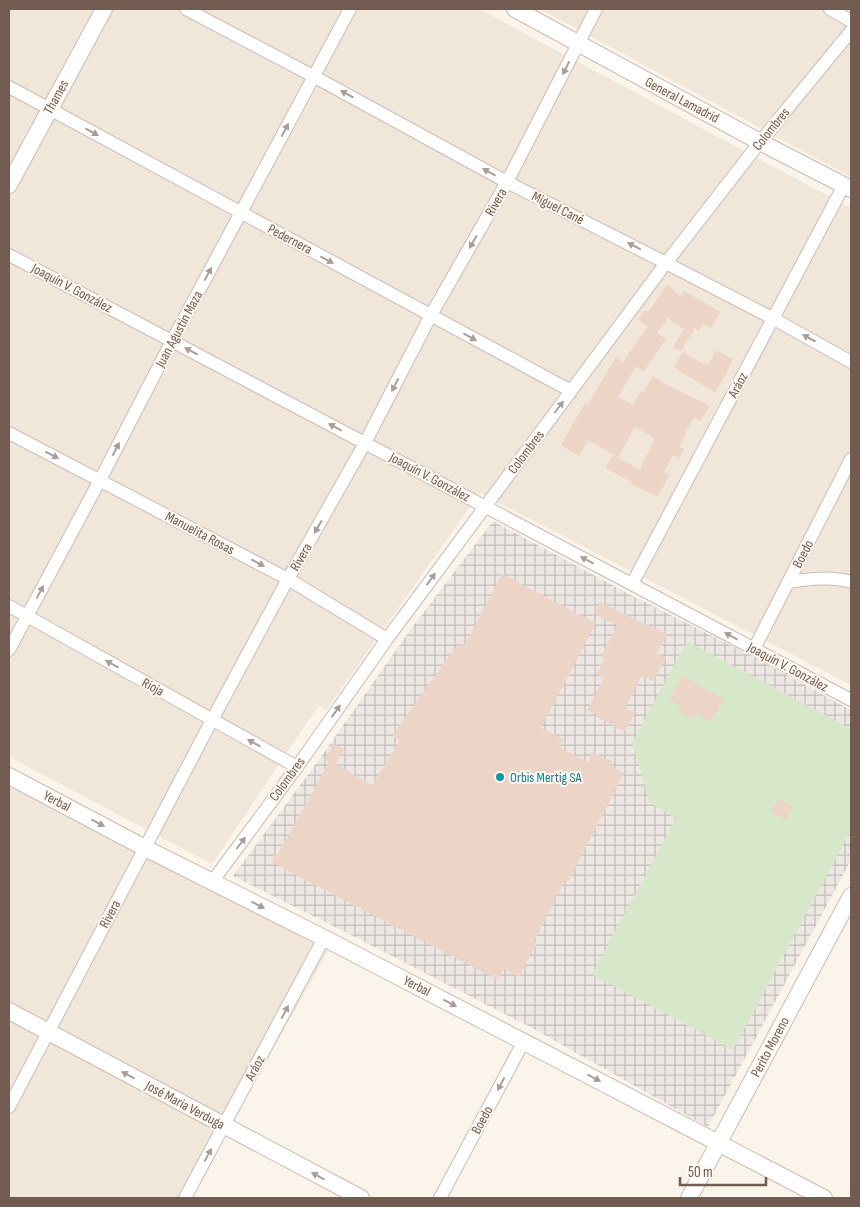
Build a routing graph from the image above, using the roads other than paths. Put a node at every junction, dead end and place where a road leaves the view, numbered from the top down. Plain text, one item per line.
1 (104, 9) edge
2 (186, 9) edge
3 (350, 9) edge
4 (514, 9) edge
5 (596, 9) edge
6 (830, 9) edge
7 (851, 21) edge
8 (851, 31) edge
9 (578, 44) junction
10 (313, 76) junction
11 (9, 87) edge
12 (50, 108) junction
13 (760, 142) junction
14 (507, 182) junction
15 (9, 185) edge
16 (848, 187) edge
17 (241, 213) junction
18 (9, 255) edge
19 (666, 262) junction
20 (431, 315) junction
21 (774, 319) junction
22 (172, 341) junction
23 (851, 362) edge
24 (571, 391) junction
25 (9, 433) edge
26 (365, 443) junction
27 (851, 459) edge
28 (100, 480) junction
29 (485, 506) junction
30 (288, 579) junction
31 (788, 582) junction
32 (851, 582) edge
33 (632, 584) junction
34 (9, 606) edge
35 (27, 616) junction
36 (387, 639) junction
37 (754, 649) junction
38 (9, 650) edge
39 (851, 700) edge
40 (212, 720) junction
41 (297, 767) junction
42 (9, 776) edge
43 (145, 848) junction
44 (212, 882) junction
45 (851, 896) edge
46 (324, 938) junction
47 (9, 1011) edge
48 (48, 1032) junction
49 (524, 1041) junction
50 (9, 1107) edge
51 (223, 1126) junction
52 (718, 1144) junction
53 (185, 1198) edge
54 (362, 1198) edge
55 (440, 1198) edge
56 (689, 1198) edge
57 (824, 1198) edge

1 - 12 street, Thames
2 - 10 street, Miguel Cané
3 - 10 street, Juan Agustín Maza
4 - 9 street, General Lamadrid
5 - 9 street, Rivera
6 - 7 street
8 - 13 street, Colombres
9 - 13 street, General Lamadrid
9 -> 14 street, Rivera
14 -> 10 street, Miguel Cané
17 -> 10 street, Juan Agustín Maza
11 - 12 street, Pedernera
12 - 15 street, Thames
12 -> 17 street, Pedernera
13 - 16 street, General Lamadrid
13 - 19 street, Colombres
19 -> 14 street, Miguel Cané
14 -> 20 street, Rivera
16 - 21 street, Aráoz
17 -> 20 street, Pedernera
22 -> 17 street, Juan Agustín Maza
18 - 22 street, Joaquín V. González
19 - 21 street, Miguel Cané
19 - 24 street, Colombres
20 -> 24 street, Pedernera
20 -> 26 street, Rivera
23 -> 21 street, Miguel Cané
21 - 33 street, Aráoz
26 -> 22 street, Joaquín V. González
28 -> 22 street, Juan Agustín Maza
29 -> 24 street, Colombres
25 -> 28 street, Manuelita Rosas
26 - 29 street, Joaquín V. González
26 -> 30 street, Rivera
27 - 31 street, Boedo
28 -> 30 street, Manuelita Rosas
35 -> 28 street, Juan Agustín Maza
33 -> 29 street, Joaquín V. González
36 -> 29 street, Colombres
30 - 36 street, Manuelita Rosas
30 - 40 street, Rivera
31 - 32 street
31 - 37 street, Boedo
37 -> 33 street, Joaquín V. González
34 - 35 street, Rioja
35 - 38 street, Juan Agustín Maza
40 -> 35 street, Rioja
41 -> 36 street, Colombres
37 - 39 street, Joaquín V. González
41 -> 40 street, Rioja
40 - 43 street, Rivera
44 -> 41 street, Colombres
42 -> 43 street, Yerbal
43 - 44 street, Yerbal
43 - 48 street, Rivera
44 -> 46 street, Yerbal
45 - 52 street, Perito Moreno
46 -> 49 street, Yerbal
51 -> 46 street, Aráoz
47 - 48 street, José Maria Verduga
48 - 50 street, Rivera
51 -> 48 street, José Maria Verduga
49 -> 52 street, Yerbal
49 -> 55 street, Boedo
53 -> 51 street, Aráoz
54 -> 51 street, José Maria Verduga
52 - 56 street, Perito Moreno
52 - 57 street, Yerbal

